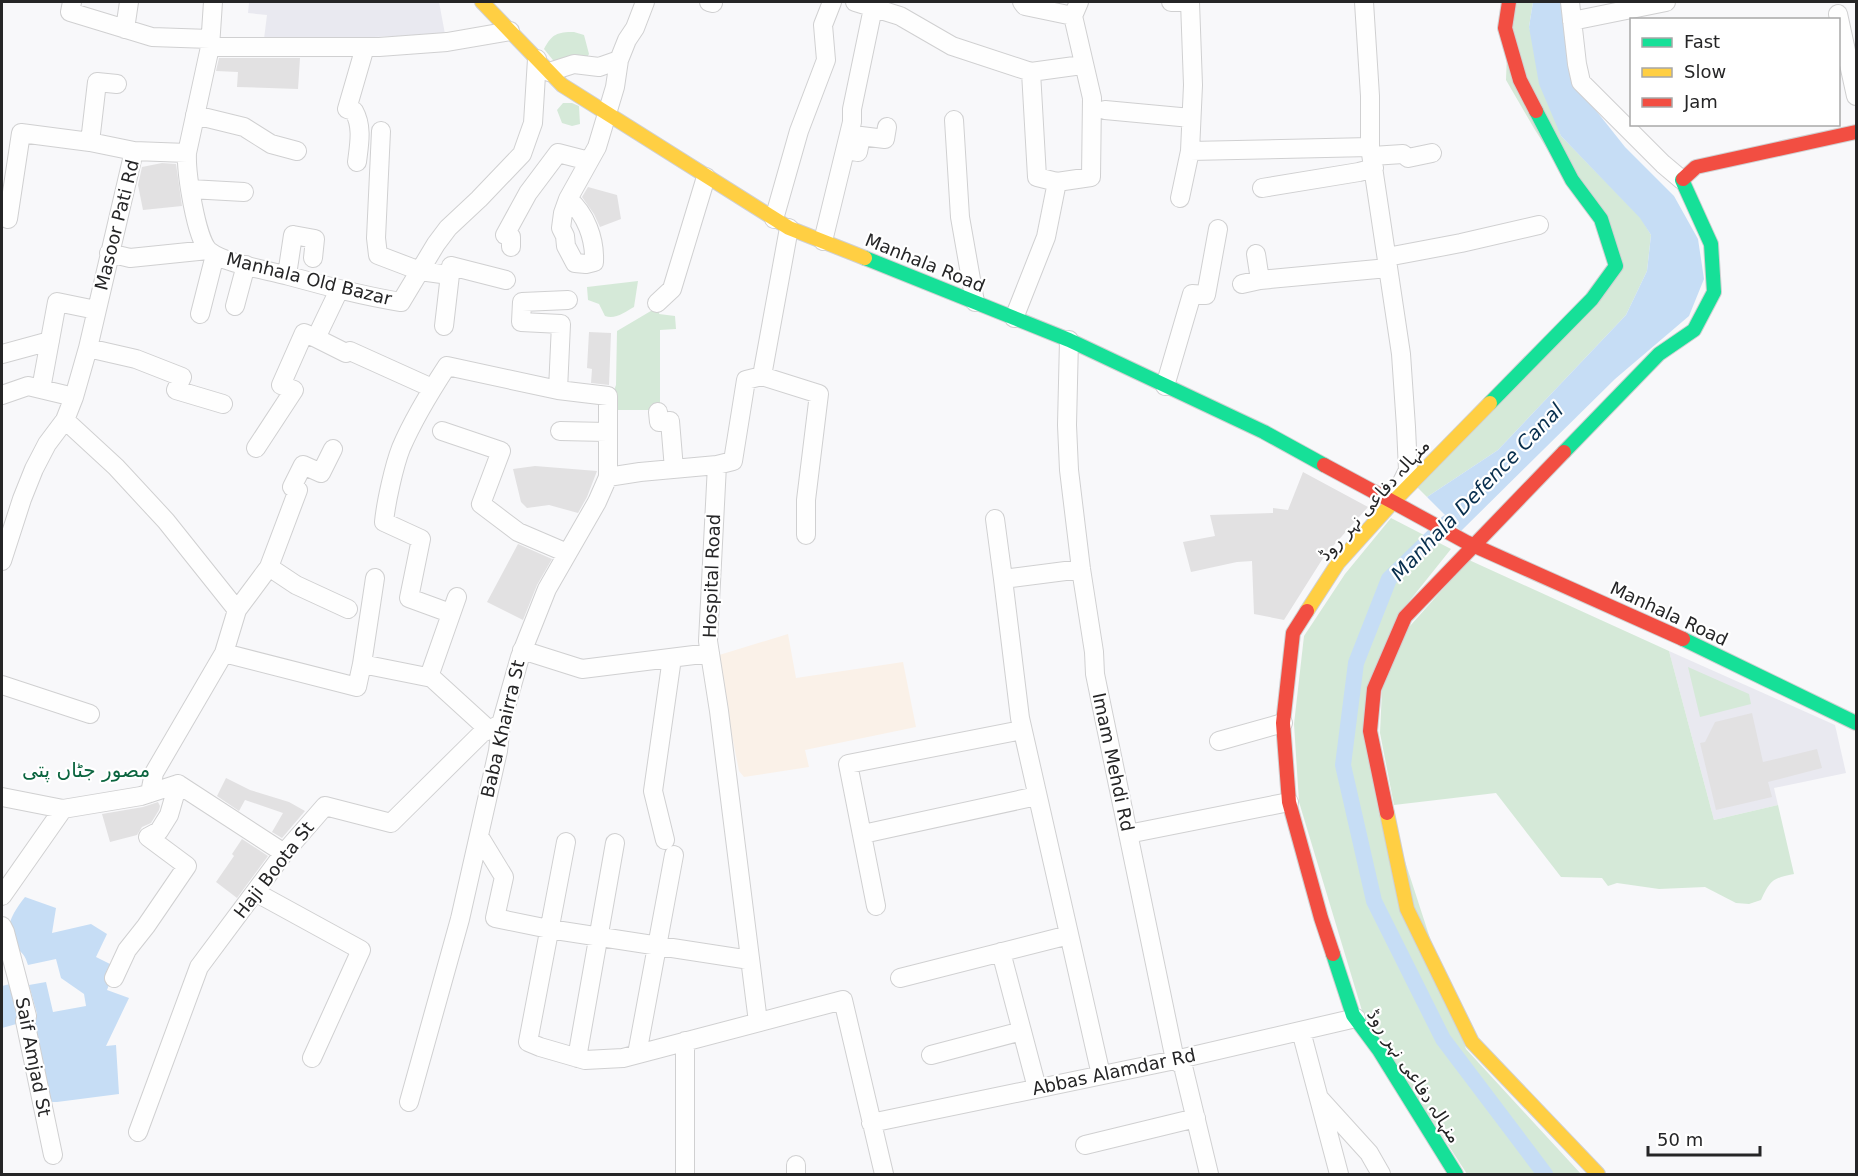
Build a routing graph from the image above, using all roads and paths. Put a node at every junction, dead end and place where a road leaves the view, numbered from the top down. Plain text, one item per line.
1 (72, 2) edge
2 (129, 2) edge
3 (213, 2) edge
4 (482, 2) edge
5 (645, 2) edge
6 (832, 2) edge
7 (1022, 2) edge
8 (1171, 2) edge
9 (1189, 2) edge
10 (1364, 2) edge
11 (1509, 2) edge
12 (1570, 2) edge
13 (1666, 2) edge
14 (874, 6) edge
15 (1076, 9) edge
16 (1838, 14) dead end
17 (1839, 18) edge
18 (1572, 21) junction
19 (1840, 23) edge
20 (125, 28) junction
21 (510, 31) junction
22 (210, 43) junction
23 (366, 47) junction
24 (620, 60) junction
25 (543, 65) junction
26 (1082, 65) dead end
27 (1031, 72) junction
28 (117, 84) dead end
29 (1857, 96) edge
30 (1105, 110) dead end
31 (606, 113) junction
32 (195, 115) junction
33 (1191, 118) junction
34 (954, 120) dead end
35 (887, 127) dead end
36 (381, 131) dead end
37 (1857, 132) edge
38 (90, 142) junction
39 (846, 150) junction
40 (134, 151) junction
41 (297, 151) dead end
42 (1190, 151) junction
43 (187, 153) junction
44 (1432, 153) dead end
45 (1372, 157) junction
46 (589, 161) junction
47 (357, 162) dead end
48 (706, 177) junction
49 (1682, 180) junction
50 (1058, 182) junction
51 (1262, 188) dead end
52 (190, 189) junction
53 (244, 192) dead end
54 (1180, 198) dead end
55 (568, 199) dead end
56 (6, 207) edge
57 (781, 224) junction
58 (1539, 225) dead end
59 (1218, 229) dead end
60 (823, 242) junction
61 (511, 248) dead end
62 (212, 252) junction
63 (109, 253) junction
64 (1256, 254) dead end
65 (313, 258) dead end
66 (1387, 263) junction
67 (246, 265) junction
68 (420, 271) junction
69 (287, 275) junction
70 (449, 275) junction
71 (506, 280) dead end
72 (1260, 280) junction
73 (1242, 284) dead end
74 (339, 290) junction
75 (568, 300) dead end
76 (975, 302) junction
77 (657, 303) dead end
78 (235, 306) dead end
79 (96, 310) junction
80 (200, 314) dead end
81 (1014, 318) junction
82 (444, 326) dead end
83 (316, 338) junction
84 (1069, 340) junction
85 (50, 341) junction
86 (88, 348) junction
87 (2, 354) edge
88 (762, 376) junction
89 (1165, 386) junction
90 (432, 388) junction
91 (42, 389) junction
92 (558, 390) junction
93 (2, 395) edge
94 (74, 397) junction
95 (223, 404) dead end
96 (658, 412) dead end
97 (65, 420) junction
98 (442, 431) dead end
99 (560, 431) dead end
100 (607, 432) junction
101 (256, 448) dead end
102 (333, 449) dead end
103 (717, 465) junction
104 (674, 469) junction
105 (608, 477) junction
106 (1399, 506) junction
107 (995, 519) dead end
108 (806, 535) dead end
109 (1469, 543) junction
110 (567, 553) junction
111 (2, 561) edge
112 (269, 567) junction
113 (1081, 569) junction
114 (375, 578) dead end
115 (1003, 579) junction
116 (348, 609) dead end
117 (237, 610) junction
118 (522, 650) junction
119 (224, 653) junction
120 (710, 653) junction
121 (672, 658) junction
122 (362, 664) junction
123 (431, 671) dead end
124 (2, 685) edge
125 (90, 714) dead end
126 (1283, 723) junction
127 (1857, 723) edge
128 (495, 727) junction
129 (1022, 730) junction
130 (1219, 741) dead end
131 (178, 784) junction
132 (150, 793) junction
133 (2, 796) edge
134 (1037, 796) junction
135 (1289, 801) junction
136 (63, 809) junction
137 (862, 834) junction
138 (1128, 834) junction
139 (479, 836) junction
140 (566, 842) dead end
141 (615, 843) dead end
142 (284, 853) junction
143 (255, 892) junction
144 (2, 896) edge
145 (876, 906) dead end
146 (2, 926) edge
147 (549, 930) junction
148 (1069, 935) junction
149 (598, 937) junction
150 (657, 946) junction
151 (1001, 952) junction
152 (750, 960) junction
153 (114, 978) dead end
154 (900, 978) dead end
155 (1356, 1018) junction
156 (758, 1022) junction
157 (1301, 1030) junction
158 (1022, 1031) junction
159 (685, 1041) junction
160 (638, 1054) junction
161 (931, 1055) dead end
162 (312, 1058) dead end
163 (577, 1058) junction
164 (1175, 1060) junction
165 (1101, 1075) junction
166 (1037, 1088) junction
167 (1319, 1098) junction
168 (410, 1102) dead end
169 (1196, 1118) junction
170 (871, 1123) junction
171 (138, 1132) dead end
172 (1084, 1144) dead end
173 (53, 1155) dead end
174 (685, 1174) edge
175 (884, 1174) edge
176 (1209, 1174) edge
177 (1339, 1174) edge
178 (1381, 1174) edge
179 (1456, 1174) edge
180 (1598, 1174) edge

1 - 20 street
2 - 20 street
3 - 22 street
4 - 21 street, Manhala Road
5 - 24 street
6 - 57 street
7 - 15 street
8 - 9 street
9 - 33 street
10 - 45 street
11 - 106 street, منہالہ دفاعی نہر روڈ
12 - 18 street
13 - 18 street
14 - 27 street
14 - 39 street
15 - 50 street
16 - 17 street
18 - 49 street
19 - 29 street
20 - 22 street
21 - 23 street
21 - 25 street, Manhala Road
22 - 23 street
22 - 32 street
23 - 47 street
24 - 25 street
24 - 31 street
25 - 31 street, Manhala Road
25 - 68 street, Manhala Old Bazar
26 - 27 street
27 - 50 street
28 - 38 street
30 - 33 street
31 - 46 street
31 - 48 street, Manhala Road
32 - 41 street
32 - 43 street
33 - 42 street
34 - 76 street
35 - 39 street
36 - 68 street
37 - 49 street
38 - 40 street
38 - 56 street
39 - 60 street
40 - 43 street, Masoor Pati Rd
40 - 63 street, Masoor Pati Rd
42 - 45 street
42 - 54 street
43 - 52 street, Manhala Old Bazar
44 - 45 street
45 - 51 street
45 - 66 street
46 - 55 street
46 - 61 street
48 - 57 street, Manhala Road
48 - 77 street
49 - 109 street
50 - 81 street
52 - 53 street
52 - 62 street, Manhala Old Bazar
57 - 60 street, Manhala Road
57 - 88 street
58 - 66 street
59 - 89 street
60 - 76 street, Manhala Road
62 - 63 street
62 - 67 street, Manhala Old Bazar
62 - 80 street
63 - 79 street, Masoor Pati Rd
64 - 72 street
65 - 69 street
66 - 72 street
66 - 106 street
67 - 69 street, Manhala Old Bazar
67 - 78 street
68 - 70 street
68 - 74 street, Manhala Old Bazar
69 - 74 street, Manhala Old Bazar
70 - 71 street
70 - 82 street
72 - 73 street
74 - 83 street
75 - 92 street
76 - 81 street, Manhala Road
79 - 85 street
79 - 86 street, Masoor Pati Rd
81 - 84 street, Manhala Road
83 - 90 street
83 - 101 street
84 - 89 street, Manhala Road
84 - 113 street, Imam Mehdi Rd
85 - 87 street
85 - 91 street
86 - 94 street, Masoor Pati Rd
86 - 95 street
88 - 103 street
88 - 108 street
89 - 106 street, Manhala Road
90 - 92 street
90 - 123 street
91 - 93 street
91 - 94 street
92 - 100 street
94 - 97 street, Masoor Pati Rd
96 - 104 street
97 - 111 street, Masoor Pati Rd
97 - 117 street
98 - 110 street
99 - 100 street
100 - 105 street
102 - 112 street
103 - 104 street
103 - 120 street, Hospital Road
104 - 105 street
105 - 110 street, Baba Khairra St
106 - 109 street, Manhala Road
106 - 126 street, منہالہ دفاعی نہر روڈ
107 - 115 street
109 - 127 street, Manhala Road
109 - 180 street
110 - 118 street, Baba Khairra St
112 - 116 street
112 - 117 street
113 - 115 street
113 - 138 street, Imam Mehdi Rd
114 - 122 street
115 - 129 street
117 - 119 street
118 - 121 street
118 - 128 street, Baba Khairra St
119 - 122 street
119 - 132 street
120 - 121 street
120 - 152 street, Hospital Road
121 - 150 street
122 - 128 street
124 - 125 street
126 - 130 street
126 - 135 street, منہالہ دفاعی نہر روڈ
128 - 139 street, Baba Khairra St
128 - 142 street, Haji Boota St
129 - 134 street
129 - 137 street
131 - 132 street
131 - 142 street
131 - 153 street
132 - 136 street
133 - 136 street
134 - 137 street
134 - 148 street
135 - 138 street
135 - 155 street, منہالہ دفاعی نہر روڈ
136 - 144 street
137 - 145 street
138 - 164 street, Imam Mehdi Rd
139 - 147 street
139 - 168 street, Baba Khairra St
140 - 147 street
141 - 149 street
142 - 143 street, Haji Boota St
143 - 162 street
143 - 171 street, Haji Boota St
146 - 173 street, Saif Amjad St
147 - 149 street
147 - 163 street
148 - 151 street
148 - 165 street
149 - 150 street
149 - 163 street
150 - 152 street
150 - 160 street
151 - 154 street
151 - 158 street
152 - 156 street, Hospital Road
155 - 157 street, Abbas Alamdar Rd
155 - 179 street, منہالہ دفاعی نہر روڈ
156 - 159 street
156 - 170 street
157 - 164 street, Abbas Alamdar Rd
157 - 167 street
158 - 161 street
158 - 166 street
159 - 160 street
159 - 174 street
160 - 163 street
164 - 165 street, Abbas Alamdar Rd
164 - 169 street, Imam Mehdi Rd
165 - 166 street, Abbas Alamdar Rd
166 - 170 street, Abbas Alamdar Rd
167 - 177 street
167 - 178 street
169 - 172 street
169 - 176 street, Imam Mehdi Rd
170 - 175 street

